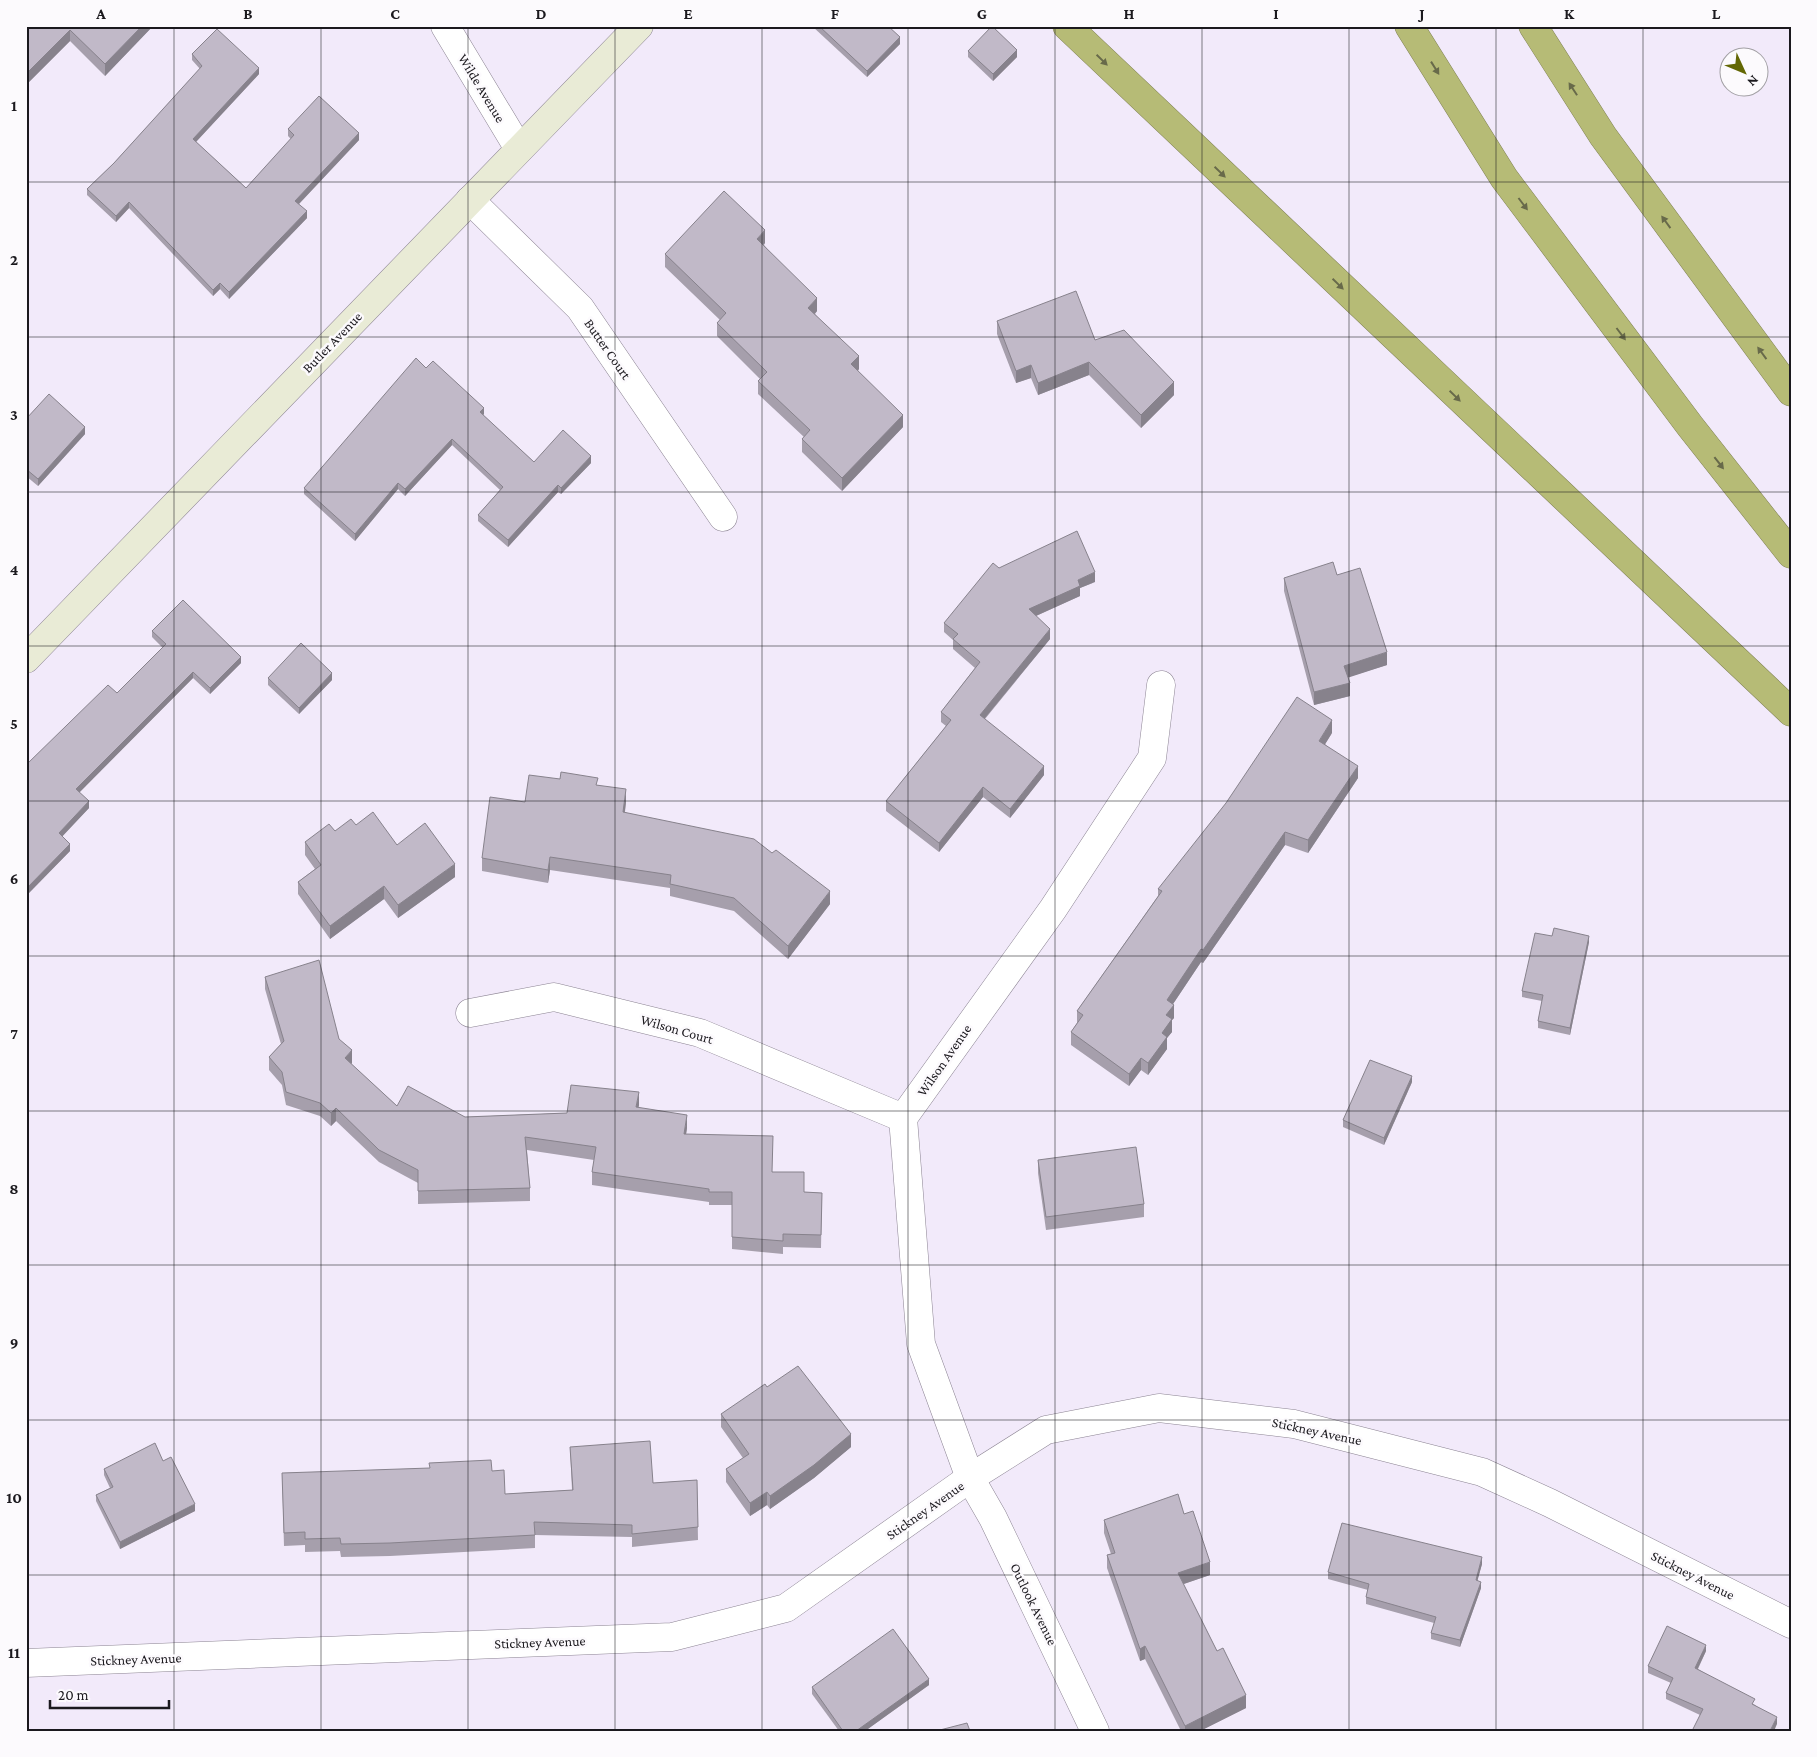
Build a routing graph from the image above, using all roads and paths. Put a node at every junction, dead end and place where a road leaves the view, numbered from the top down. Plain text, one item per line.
1 (445, 26) edge
2 (639, 26) edge
3 (1067, 26) edge
4 (1410, 26) edge
5 (1533, 26) edge
6 (519, 149) junction
7 (470, 200) junction
8 (1791, 392) edge
9 (723, 517) dead end
10 (1791, 554) edge
11 (26, 659) edge
12 (1162, 685) dead end
13 (1791, 712) edge
14 (470, 1013) dead end
15 (903, 1118) junction
16 (970, 1478) junction
17 (1791, 1624) edge
18 (26, 1663) edge
19 (1095, 1731) edge

1 - 6 street, Wilde Avenue
2 - 6 street, Butler Avenue
3 -> 13 highway
4 -> 10 highway
8 -> 5 highway
6 - 7 street, Butler Avenue
7 - 9 street, Butter Court
7 - 11 street, Butler Avenue
12 - 15 street, Wilson Avenue
14 - 15 street, Wilson Court
15 - 16 street
16 - 17 street, Stickney Avenue
16 - 18 street, Stickney Avenue
16 - 19 street, Outlook Avenue

